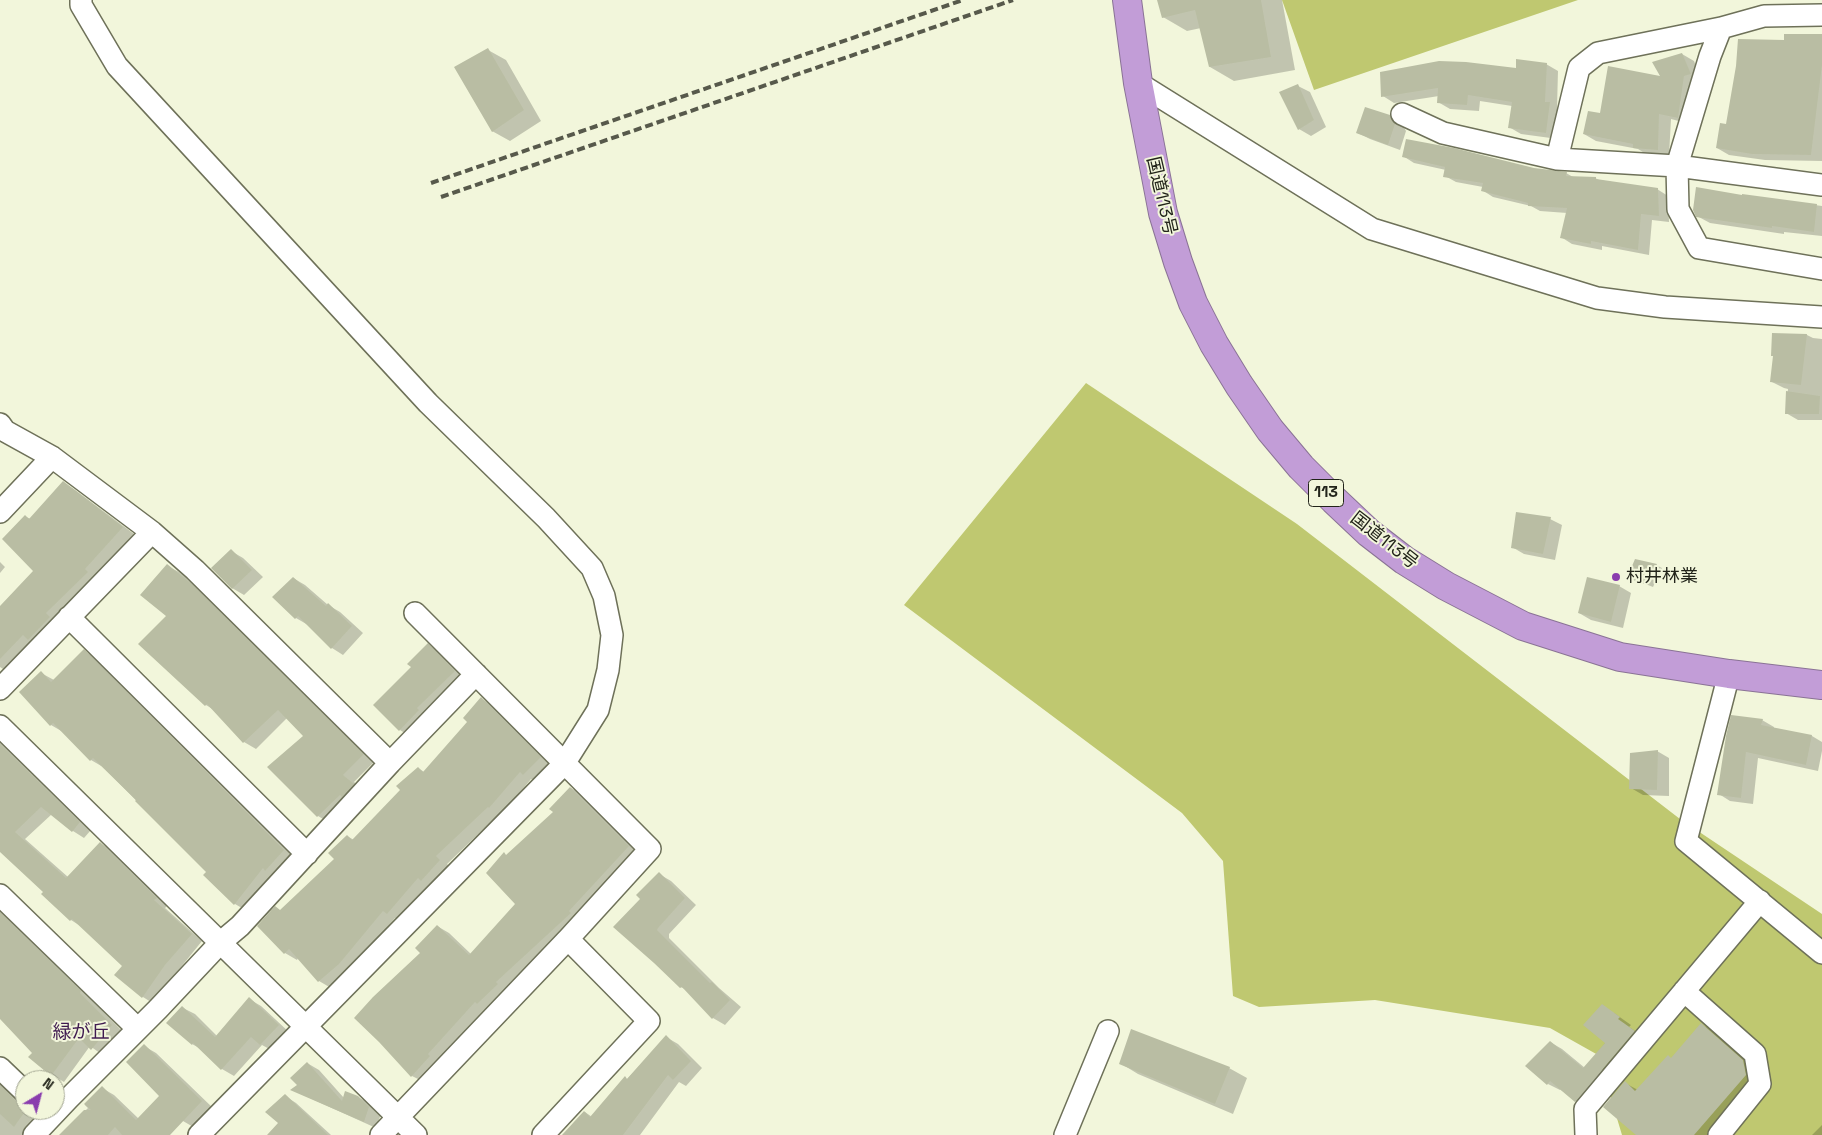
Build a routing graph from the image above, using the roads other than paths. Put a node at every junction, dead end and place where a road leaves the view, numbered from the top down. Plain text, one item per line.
1 (81, 0) edge
2 (1127, 0) edge
3 (1822, 16) edge
4 (1721, 28) junction
5 (1138, 83) junction
6 (1402, 114) dead end
7 (1557, 159) junction
8 (1677, 166) junction
9 (1822, 186) edge
10 (1822, 269) edge
11 (1822, 317) edge
12 (0, 424) edge
13 (52, 457) junction
14 (0, 512) edge
15 (152, 532) junction
16 (415, 613) dead end
17 (69, 617) junction
18 (476, 674) junction
19 (1730, 674) junction
20 (1822, 685) edge
21 (0, 689) edge
22 (0, 726) edge
23 (390, 763) junction
24 (564, 764) junction
25 (307, 854) junction
26 (0, 895) edge
27 (1760, 901) junction
28 (568, 940) junction
29 (221, 942) junction
30 (1822, 953) edge
31 (1684, 991) junction
32 (306, 1026) junction
33 (138, 1029) junction
34 (1108, 1031) dead end
35 (0, 1068) edge
36 (15, 1082) edge
37 (65, 1096) edge
38 (399, 1118) junction
39 (43, 1120) edge
40 (34, 1135) edge
41 (199, 1135) edge
42 (381, 1135) edge
43 (416, 1135) edge
44 (543, 1135) edge
45 (1065, 1135) edge
46 (1586, 1135) edge
47 (1719, 1135) edge

1 - 24 street
2 - 5 highway, 国道113号 / 113
3 - 4 street
4 - 7 street
4 - 8 street
5 - 11 street
5 - 19 highway, 国道113号 / 113
6 - 7 street
7 - 8 street
8 - 9 street
8 - 10 street
12 - 13 street
13 - 14 street
13 - 15 street
15 - 17 street
15 - 23 street
16 - 18 street
17 - 21 street
17 - 25 street
18 - 23 street
18 - 24 street
19 - 20 highway, 国道113号 / 113
19 - 27 street
22 - 29 street
23 - 25 street
24 - 28 street
24 - 32 street
25 - 29 street
26 - 33 street
27 - 30 street
27 - 31 street
28 - 38 street
28 - 44 street
29 - 32 street
29 - 33 street
31 - 46 street
31 - 47 street
32 - 38 street
32 - 41 street
33 - 37 street
34 - 45 street
35 - 36 street
38 - 42 street
38 - 43 street
39 - 40 street

